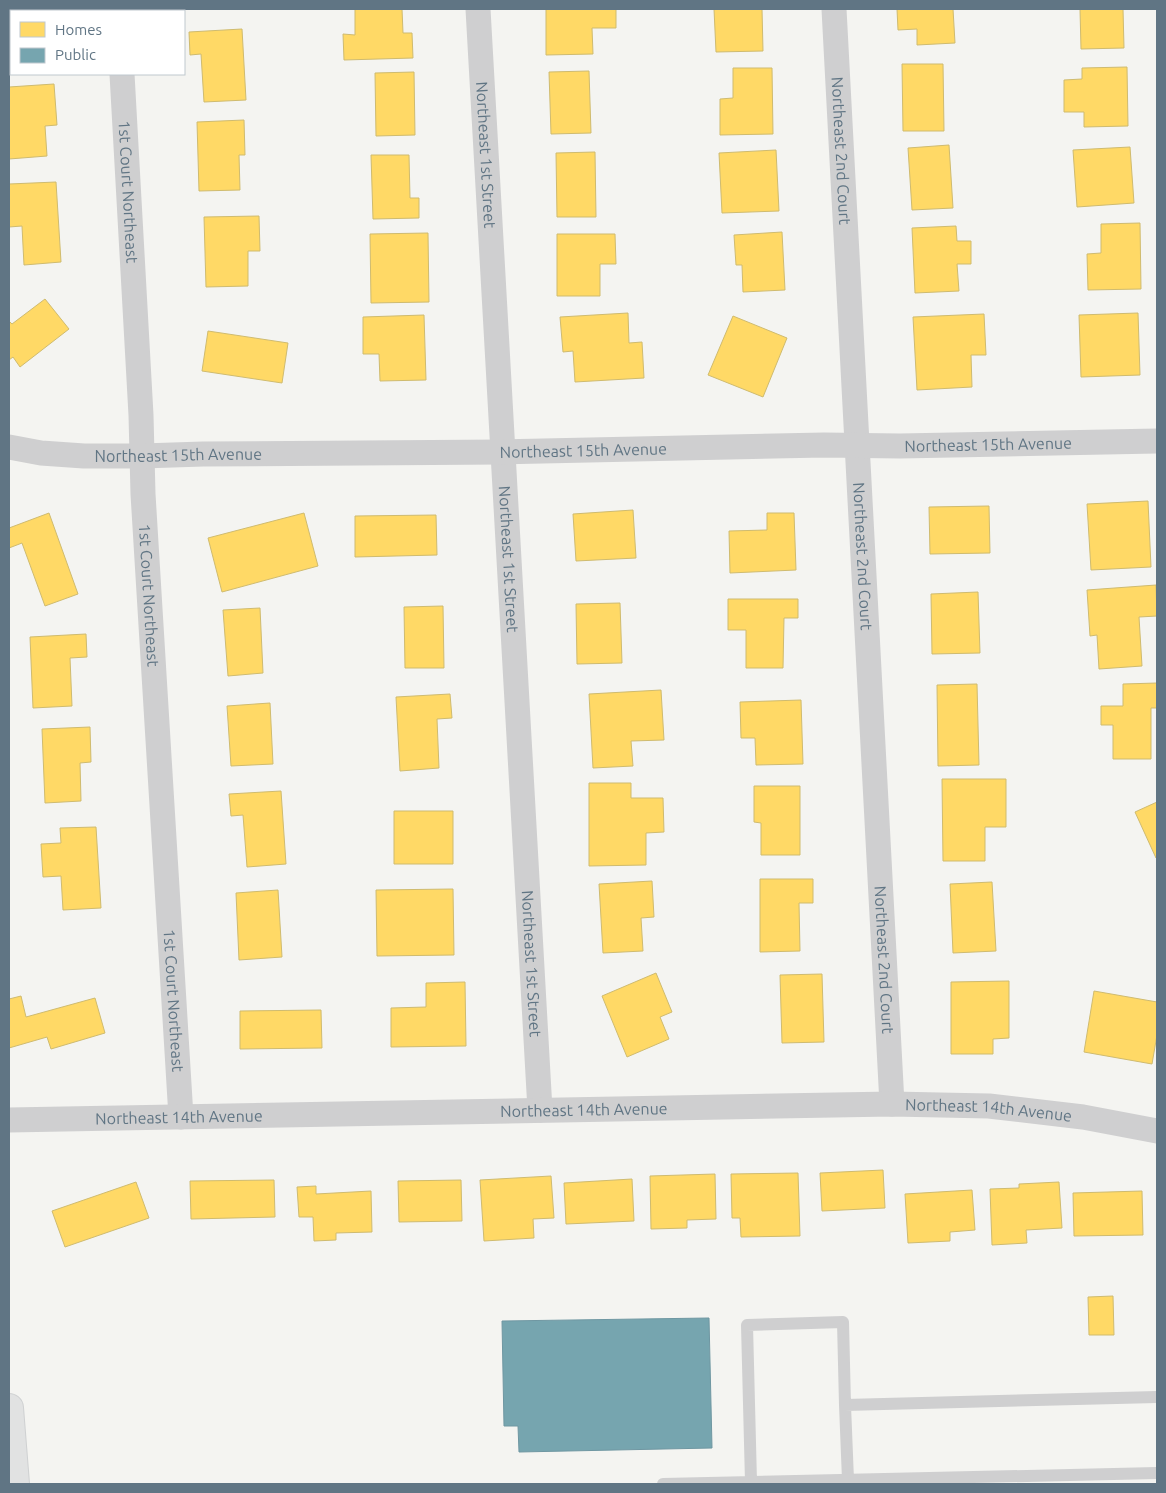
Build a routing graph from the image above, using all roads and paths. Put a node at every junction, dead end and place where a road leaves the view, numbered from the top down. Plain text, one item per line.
1 (478, 9) edge
2 (834, 9) edge
3 (122, 75) edge
4 (1157, 441) edge
5 (857, 445) junction
6 (9, 447) edge
7 (502, 452) junction
8 (142, 456) junction
9 (892, 1104) junction
10 (540, 1110) junction
11 (181, 1118) junction
12 (9, 1120) edge
13 (1157, 1131) edge
14 (1157, 1397) edge
15 (845, 1405) junction
16 (9, 1408) edge
17 (1157, 1473) edge
18 (848, 1480) junction
19 (750, 1482) junction
20 (15, 1484) edge
21 (663, 1484) edge

1 - 7 street, Northeast 1st Street
2 - 5 street, Northeast 2nd Court
3 - 8 street, 1st Court Northeast
4 - 5 street, Northeast 15th Avenue
5 - 7 street, Northeast 15th Avenue
5 - 9 street, Northeast 2nd Court
6 - 8 street, Northeast 15th Avenue
7 - 8 street, Northeast 15th Avenue
7 - 10 street, Northeast 1st Street
8 - 11 street, 1st Court Northeast
9 - 10 street, Northeast 14th Avenue
9 - 13 street, Northeast 14th Avenue
10 - 11 street, Northeast 14th Avenue
11 - 12 street, Northeast 14th Avenue
14 - 15 lane
15 - 18 lane
15 - 19 lane
16 - 20 street
17 - 18 lane
18 - 19 lane
19 - 21 lane

